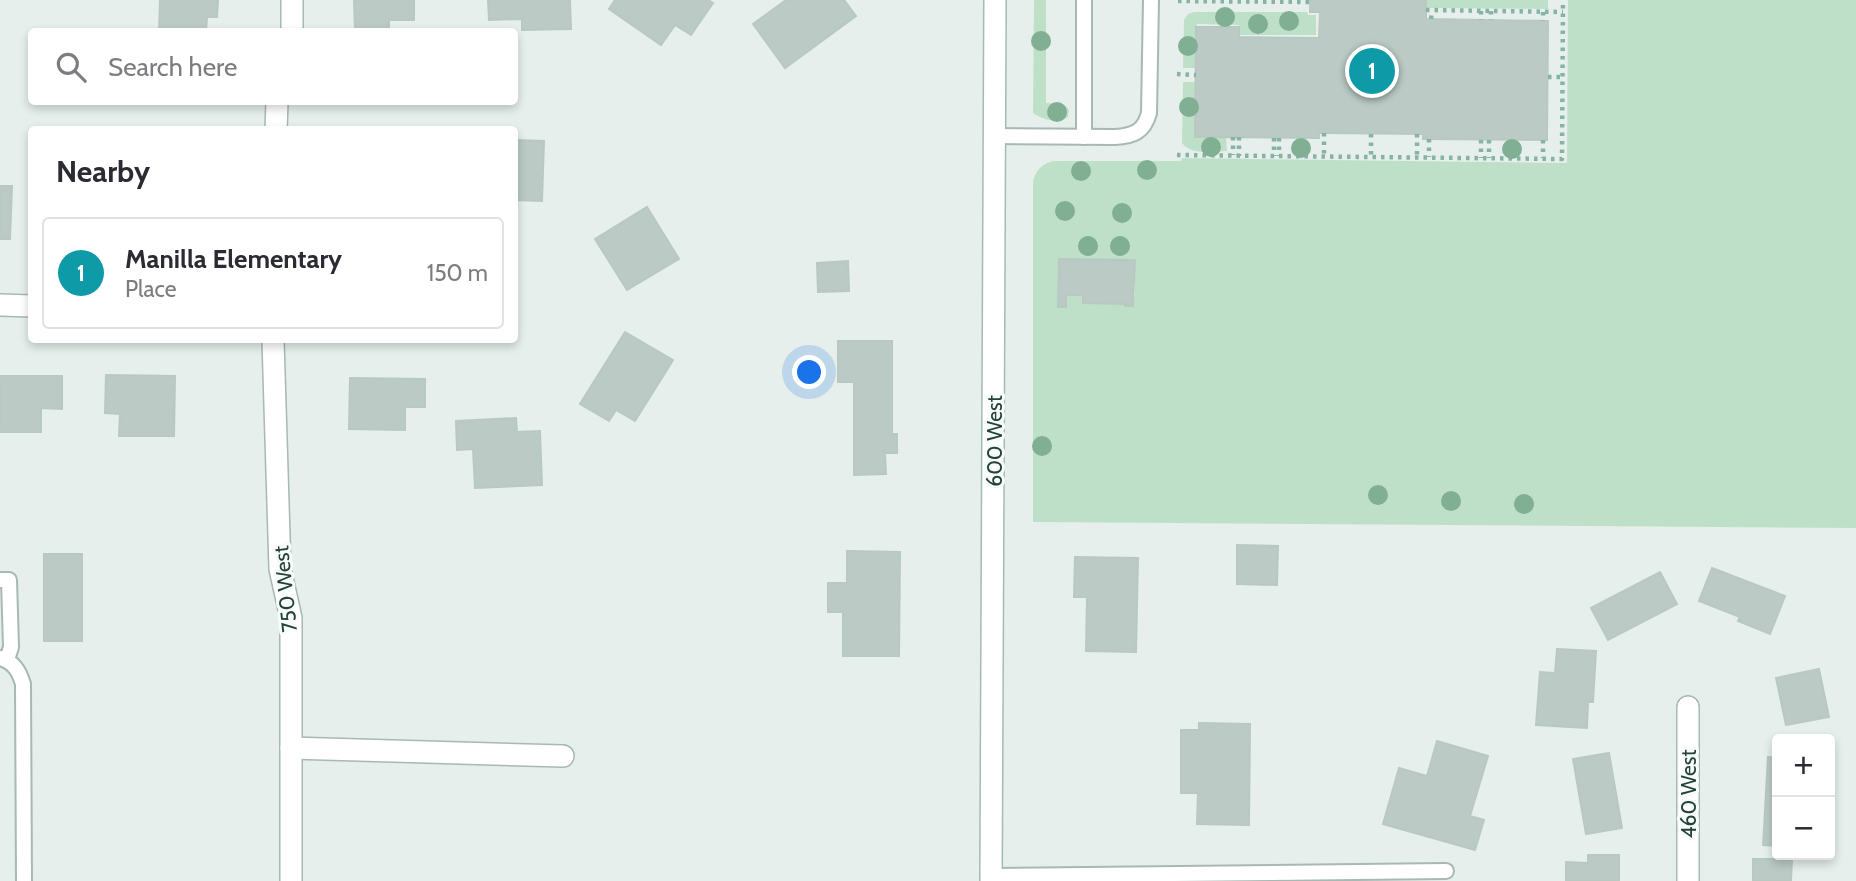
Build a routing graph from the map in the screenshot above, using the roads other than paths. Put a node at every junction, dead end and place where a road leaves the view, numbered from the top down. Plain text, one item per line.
1 (292, 0) edge
2 (995, 0) edge
3 (1084, 0) edge
4 (1150, 0) edge
5 (292, 28) edge
6 (277, 105) edge
7 (276, 126) edge
8 (995, 136) junction
9 (1084, 137) junction
10 (0, 305) edge
11 (28, 306) edge
12 (273, 343) edge
13 (0, 580) edge
14 (4, 659) edge
15 (1689, 707) dead end
16 (291, 748) junction
17 (563, 756) dead end
18 (1446, 871) dead end
19 (991, 878) edge
20 (24, 881) edge
21 (291, 881) edge
22 (1689, 881) edge

1 - 5 street
2 - 8 street, 600 West
3 - 9 lane
4 - 9 lane
6 - 7 street
8 - 9 lane
8 - 19 street, 600 West
10 - 11 street
12 - 16 street, 750 West
13 - 14 lane
14 - 20 lane
15 - 22 street, 460 West
16 - 17 street
16 - 21 street, 750 West
18 - 19 lane

